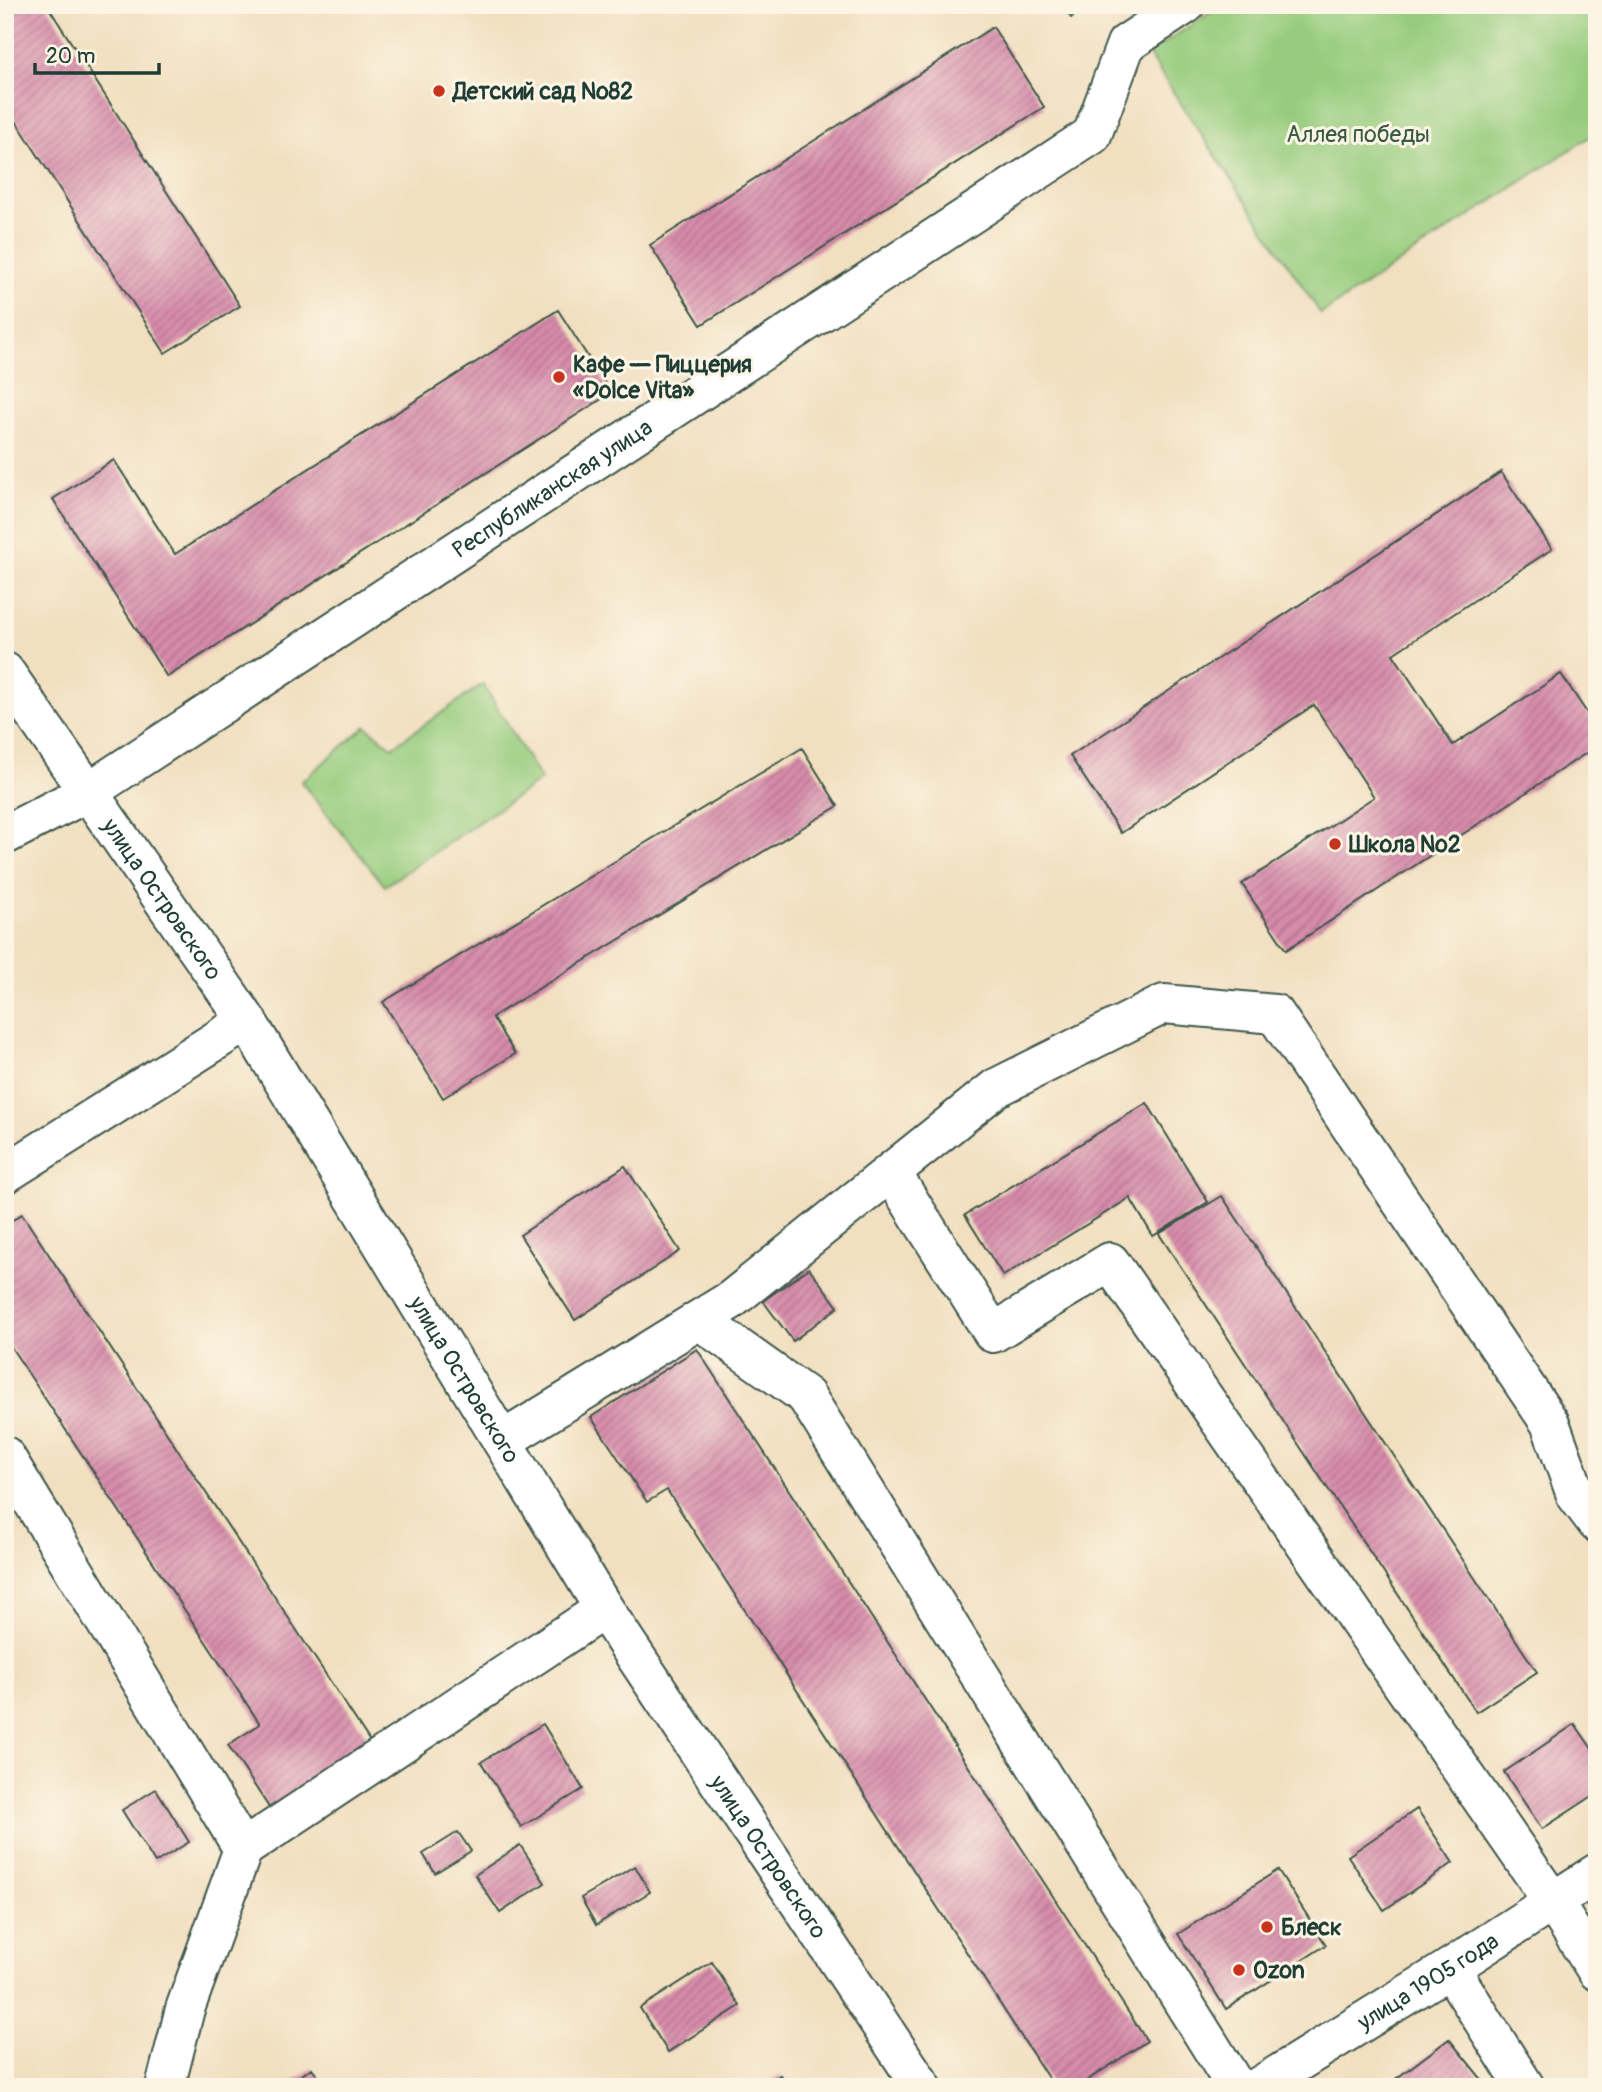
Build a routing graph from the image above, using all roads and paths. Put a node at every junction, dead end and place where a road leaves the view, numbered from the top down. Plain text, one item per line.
1 (1185, 5) edge
2 (5, 672) edge
3 (88, 792) junction
4 (5, 835) edge
5 (247, 1021) junction
6 (891, 1172) junction
7 (5, 1174) edge
8 (699, 1320) junction
9 (502, 1441) junction
10 (5, 1456) edge
11 (1597, 1523) edge
12 (604, 1609) junction
13 (243, 1849) junction
14 (1597, 1873) edge
15 (1553, 1902) junction
16 (1450, 1968) junction
17 (1597, 1971) edge
18 (165, 2087) edge
19 (922, 2087) edge
20 (1236, 2087) edge
21 (1258, 2087) edge
22 (1525, 2087) edge

1 - 3 street, Республиканская улица
2 - 3 street, улица Островского
3 - 4 street, Республиканская улица
3 - 5 street, улица Островского
5 - 7 street
5 - 9 street, улица Островского
6 - 8 street
6 - 11 street
6 - 15 street
8 - 9 street
8 - 20 street
9 - 12 street, улица Островского
10 - 13 street
12 - 13 street
12 - 19 street, улица Островского
13 - 18 street
14 - 15 street, улица 1905 года
15 - 16 street, улица 1905 года
15 - 17 street
16 - 21 street, улица 1905 года
16 - 22 street

